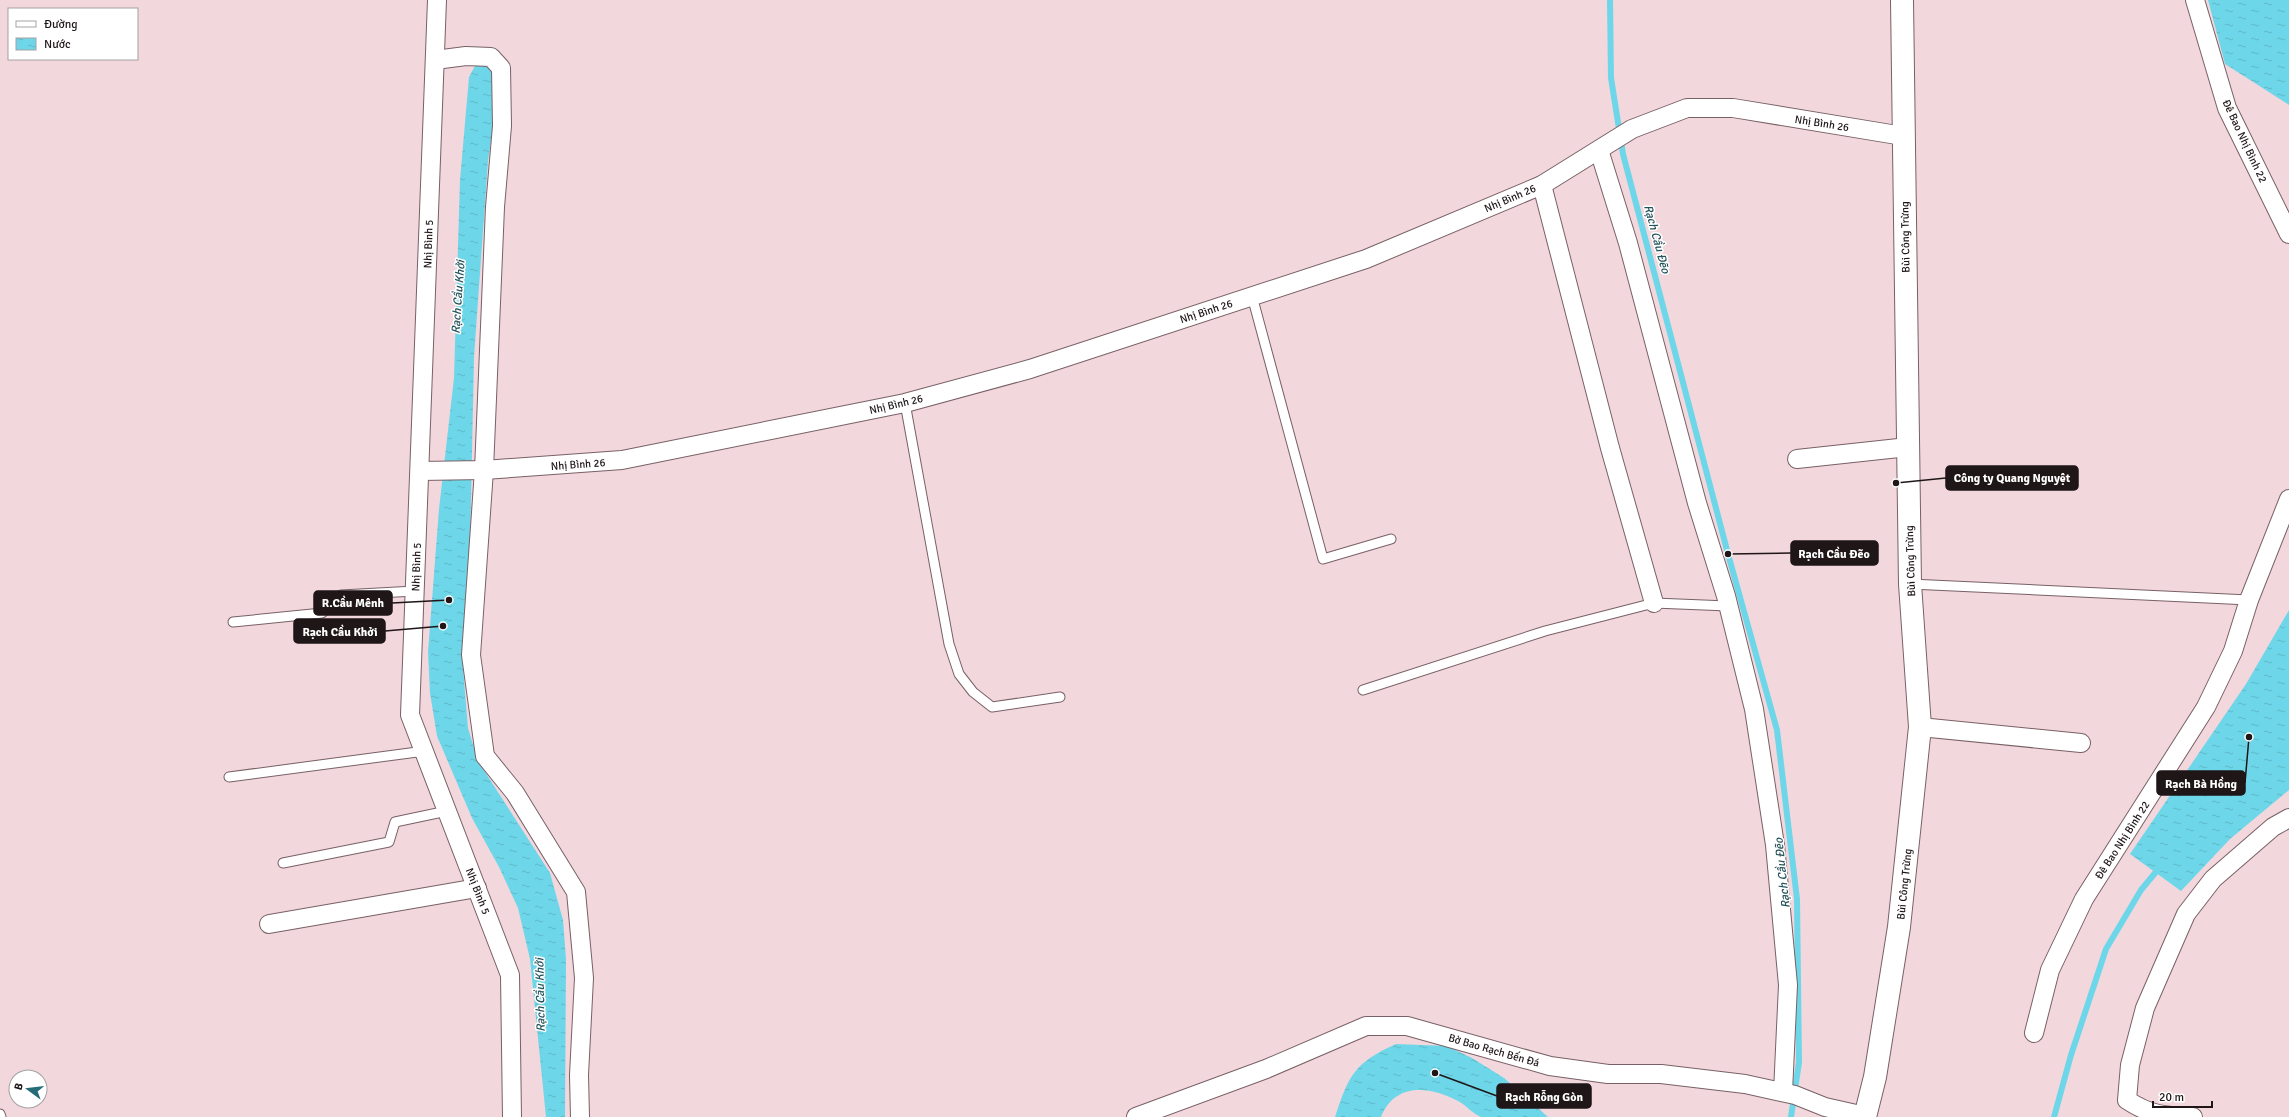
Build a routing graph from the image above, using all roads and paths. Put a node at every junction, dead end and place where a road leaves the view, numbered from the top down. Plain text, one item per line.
1 (437, 0) edge
2 (1902, 0) edge
3 (2195, 0) edge
4 (434, 60) junction
5 (1903, 136) junction
6 (1604, 147) junction
7 (1542, 185) junction
8 (2289, 234) edge
9 (1252, 296) junction
10 (905, 403) junction
11 (1908, 447) junction
12 (1797, 459) dead end
13 (480, 470) junction
14 (427, 471) junction
15 (2289, 499) edge
16 (1391, 539) dead end
17 (1910, 584) junction
18 (415, 591) junction
19 (2249, 600) junction
20 (1654, 603) junction
21 (1728, 606) junction
22 (233, 622) dead end
23 (1363, 690) dead end
24 (1060, 697) dead end
25 (1920, 727) junction
26 (2081, 743) dead end
27 (424, 751) junction
28 (229, 777) dead end
29 (447, 811) junction
30 (2289, 818) edge
31 (283, 863) dead end
32 (477, 888) junction
33 (269, 924) dead end
34 (2034, 1033) dead end
35 (1788, 1093) junction
36 (0, 1114) edge
37 (1865, 1116) edge
38 (1, 1117) edge
39 (512, 1117) edge
40 (580, 1117) edge
41 (1136, 1117) edge
42 (2193, 1117) edge

1 - 4 street, Nhị Bình 5
2 - 5 street, Bùi Công Trừng
3 - 8 street, Đê Bao Nhị Bình 22
4 - 13 street
4 - 14 street, Nhị Bình 5
5 - 6 street, Nhị Bình 26
5 - 11 street, Bùi Công Trừng
6 - 7 street, Nhị Bình 26
6 - 21 street
7 - 9 street, Nhị Bình 26
7 - 20 street
9 - 10 street, Nhị Bình 26
9 - 16 lane
10 - 13 street, Nhị Bình 26
10 - 24 lane
11 - 12 street
11 - 17 street, Bùi Công Trừng
13 - 14 street, Nhị Bình 26
13 - 40 street
14 - 18 street, Nhị Bình 5
15 - 19 street, Đê Bao Nhị Bình 22
17 - 19 lane
17 - 25 street, Bùi Công Trừng
18 - 22 lane
18 - 27 street, Nhị Bình 5
19 - 34 street, Đê Bao Nhị Bình 22
20 - 21 lane
20 - 23 lane
21 - 35 street
25 - 26 street
25 - 37 street, Bùi Công Trừng
27 - 28 lane
27 - 29 street, Nhị Bình 5
29 - 31 lane
29 - 32 street, Nhị Bình 5
30 - 42 street
32 - 33 street
32 - 39 street, Nhị Bình 5
35 - 37 street, Bờ Bao Rạch Bến Đá
35 - 41 street, Bờ Bao Rạch Bến Đá
36 - 38 lane

